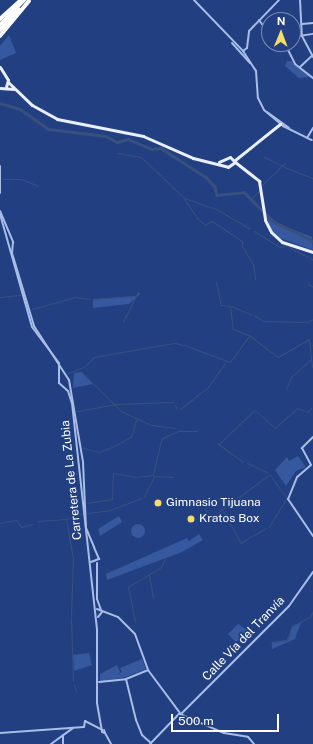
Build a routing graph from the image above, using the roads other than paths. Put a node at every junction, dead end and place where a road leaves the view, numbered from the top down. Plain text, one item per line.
1 (21, 0) edge
2 (28, 0) edge
3 (279, 0) edge
4 (300, 0) edge
5 (194, 1) edge
6 (0, 19) edge
7 (259, 20) junction
8 (261, 23) edge
9 (313, 23) edge
10 (302, 24) junction
11 (0, 25) edge
12 (0, 30) edge
13 (313, 34) edge
14 (302, 35) junction
15 (0, 36) edge
16 (242, 52) junction
17 (290, 52) edge
18 (312, 56) edge
19 (0, 67) edge
20 (300, 68) junction
21 (0, 76) edge
22 (5, 76) junction
23 (313, 78) edge
24 (8, 82) junction
25 (6, 87) junction
26 (258, 87) junction
27 (0, 88) edge
28 (16, 90) junction
29 (258, 98) junction
30 (261, 103) junction
31 (266, 111) junction
32 (276, 121) joint
33 (279, 126) junction
34 (313, 128) edge
35 (291, 130) junction
36 (308, 137) junction
37 (313, 140) edge
38 (234, 161) junction
39 (225, 162) junction
40 (0, 166) edge
41 (0, 193) edge
42 (0, 211) edge
43 (0, 214) edge
44 (11, 239) junction
45 (7, 240) junction
46 (12, 245) junction
47 (8, 246) junction
48 (313, 252) edge
49 (66, 376) junction
50 (61, 377) junction
51 (68, 384) junction
52 (64, 386) junction
53 (313, 437) edge
54 (309, 443) junction
55 (313, 443) edge
56 (313, 536) edge
57 (94, 547) junction
58 (89, 551) junction
59 (91, 562) junction
60 (97, 563) junction
61 (313, 572) edge
62 (96, 600) junction
63 (97, 609) junction
64 (105, 612) junction
65 (98, 617) junction
66 (97, 630) junction
67 (148, 670) junction
68 (126, 679) junction
69 (99, 682) junction
70 (181, 714) junction
71 (73, 728) junction
72 (104, 732) junction
73 (0, 734) edge
74 (62, 735) junction
75 (151, 743) edge
76 (51, 744) edge
77 (63, 744) edge
78 (111, 744) edge
79 (254, 744) edge

1 - 6 highway
2 - 11 highway
2 - 12 highway
2 - 15 highway
3 - 7 street
4 - 10 street
5 - 16 street
7 - 8 street
7 - 16 street
9 - 10 street
10 - 14 street
13 - 14 street
14 - 18 street
16 - 26 street
17 - 20 street
18 - 20 street
19 - 22 main road
20 - 23 street
21 - 22 main road
22 - 24 main road
24 - 25 main road
24 - 28 main road
25 - 27 main road
25 - 28 main road
26 - 29 street
26 - 30 street
28 - 39 main road
29 - 30 street
29 - 31 street
30 - 31 street
31 - 32 street
31 - 33 street
32 - 33 main road
33 - 35 street
33 - 38 main road
34 - 36 street
35 - 36 street
35 - 36 street
36 - 37 street
38 - 39 main road
38 - 39 main road
38 - 48 main road
40 - 41 street
42 - 44 street
43 - 45 street
44 - 45 street
44 - 46 street
45 - 47 street
46 - 47 street
46 - 49 street
47 - 50 street
49 - 50 street
49 - 51 street, Carretera de La Zubia
50 - 52 street, Carretera de La Zubia
51 - 52 street
51 - 57 street, Carretera de La Zubia
52 - 58 street, Carretera de La Zubia
53 - 54 street
54 - 55 street
54 - 56 street
57 - 58 street
57 - 60 street, Carretera de La Zubia
58 - 59 street, Carretera de La Zubia
59 - 60 street
59 - 62 street
60 - 62 street
61 - 70 street, Calle Vía del Tranvía
62 - 63 street
62 - 64 street
62 - 66 street
63 - 64 street
63 - 65 street
64 - 65 street
64 - 67 street
65 - 66 street
66 - 69 street
67 - 68 street
67 - 70 street
68 - 69 street
68 - 75 street
69 - 72 street
70 - 75 street, Calle Vía del Tranvía
70 - 79 street
71 - 72 street
71 - 73 street
71 - 74 street
72 - 78 street
74 - 76 street
74 - 77 street

